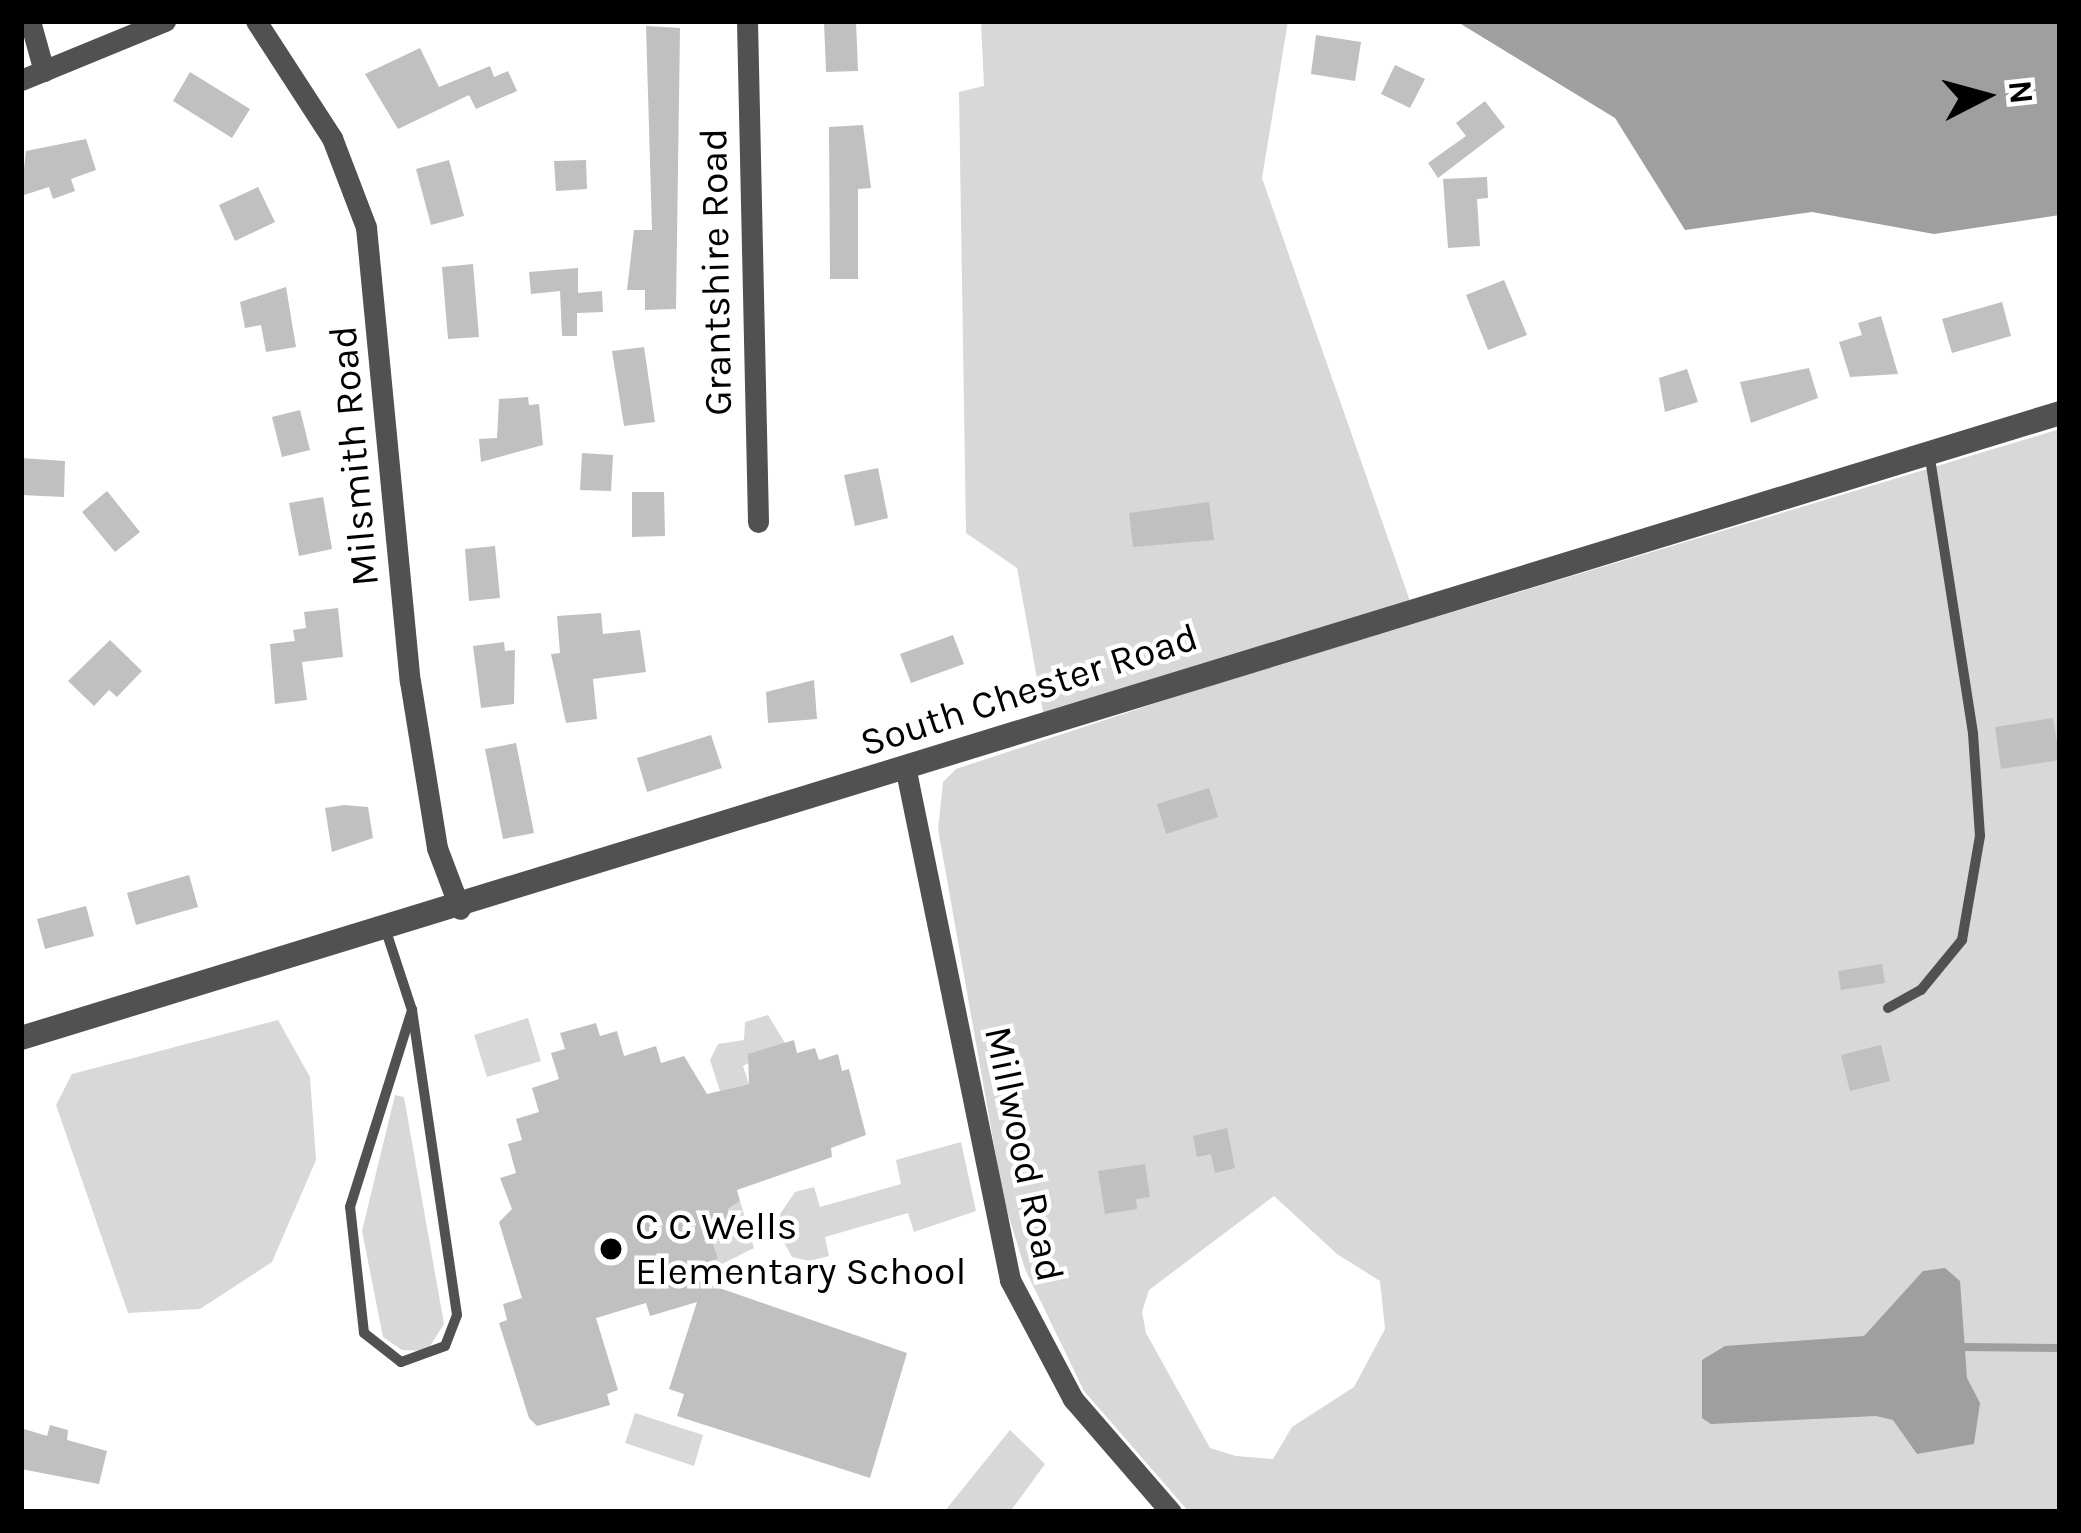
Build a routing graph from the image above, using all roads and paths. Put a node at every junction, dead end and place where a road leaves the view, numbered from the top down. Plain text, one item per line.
1 (30, 21) edge
2 (165, 21) edge
3 (256, 21) edge
4 (747, 21) edge
5 (44, 71) junction
6 (21, 80) edge
7 (2060, 412) edge
8 (1928, 450) junction
9 (758, 522) dead end
10 (905, 766) junction
11 (460, 909) junction
12 (386, 931) junction
13 (1888, 1008) dead end
14 (412, 1010) junction
15 (21, 1038) edge
16 (1172, 1512) edge

1 - 5 street
2 - 5 street
3 - 11 street, Milsmith Road
4 - 9 street, Grantshire Road
5 - 6 street
7 - 8 street, South Chester Road
8 - 10 street, South Chester Road
8 - 13 lane
10 - 11 street, South Chester Road
10 - 16 street, Millwood Road
11 - 12 street, South Chester Road
12 - 14 lane
12 - 15 street, South Chester Road
14 - 14 lane

